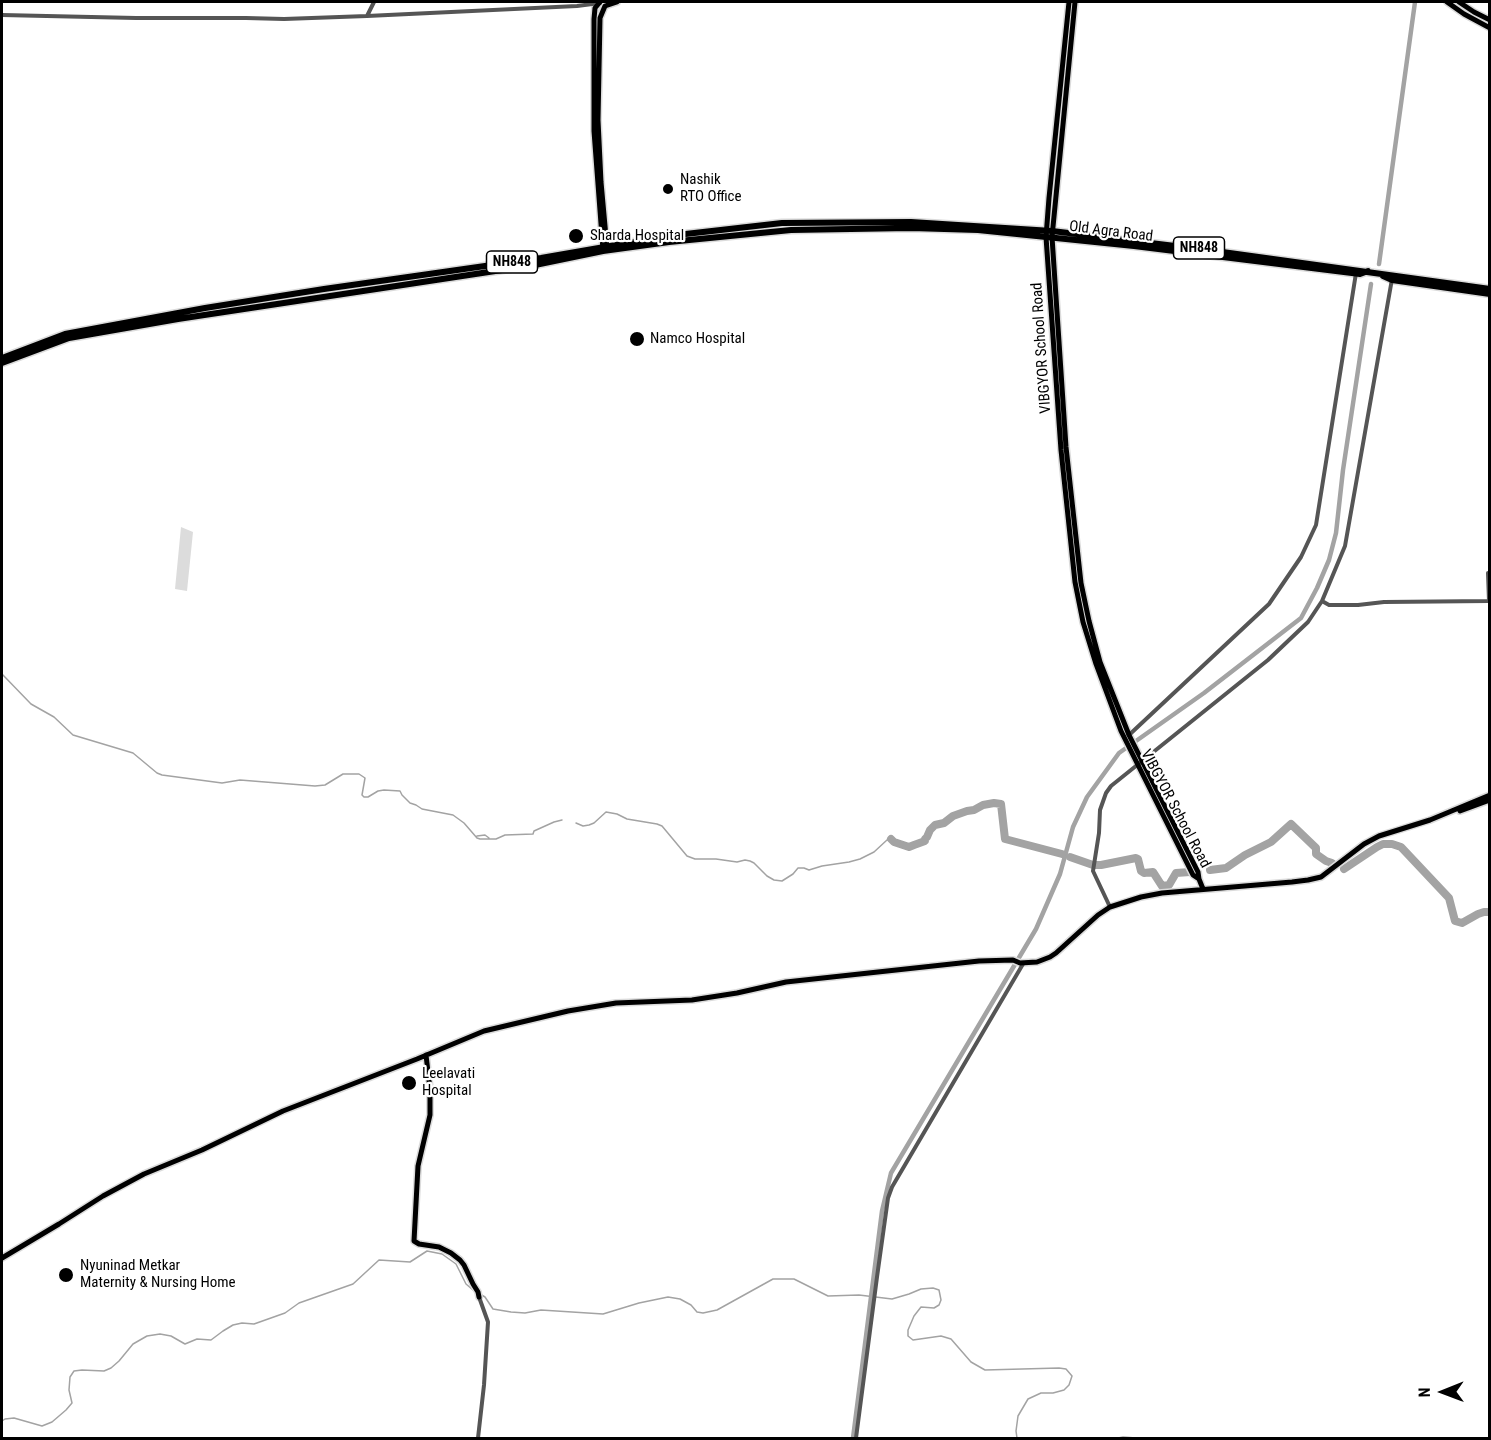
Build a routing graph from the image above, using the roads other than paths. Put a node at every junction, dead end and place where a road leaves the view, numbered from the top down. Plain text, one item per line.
1 (374, 2) edge
2 (599, 2) edge
3 (616, 2) edge
4 (1069, 2) edge
5 (1075, 2) edge
6 (1447, 2) edge
7 (1459, 2) edge
8 (605, 6) junction
9 (2, 15) edge
10 (367, 16) junction
11 (1490, 20) edge
12 (1490, 28) edge
13 (1049, 234) junction
14 (605, 248) junction
15 (1357, 272) junction
16 (1393, 278) junction
17 (1490, 291) edge
18 (2, 361) edge
19 (1490, 573) edge
20 (1322, 601) junction
21 (1092, 644) junction
22 (1130, 740) junction
23 (1138, 758) junction
24 (1490, 798) edge
25 (1203, 889) junction
26 (1110, 907) junction
27 (1022, 963) junction
28 (426, 1055) junction
29 (2, 1258) edge
30 (479, 1294) joint
31 (478, 1438) edge
32 (856, 1438) edge

1 - 10 street
2 - 8 street
2 - 10 street
2 - 14 main road
3 - 8 main road
4 - 13 main road, VIBGYOR School Road
5 - 13 main road, VIBGYOR School Road
6 - 12 main road
7 - 11 main road
8 - 14 main road
9 - 10 street
13 - 14 highway, Old Agra Road / NH848
13 - 14 highway, NH848
13 - 15 highway, NH848
13 - 21 main road, VIBGYOR School Road
14 - 18 highway, NH848
15 - 16 highway, NH848
15 - 22 street
16 - 17 highway, NH848
16 - 20 street
19 - 20 street
20 - 23 street
21 - 22 main road, VIBGYOR School Road
21 - 22 main road, VIBGYOR School Road
22 - 23 main road, VIBGYOR School Road
23 - 25 main road, VIBGYOR School Road
23 - 26 street
24 - 25 main road
25 - 26 main road
26 - 27 main road
27 - 28 main road
27 - 32 street
28 - 29 main road
28 - 30 main road
30 - 31 street

